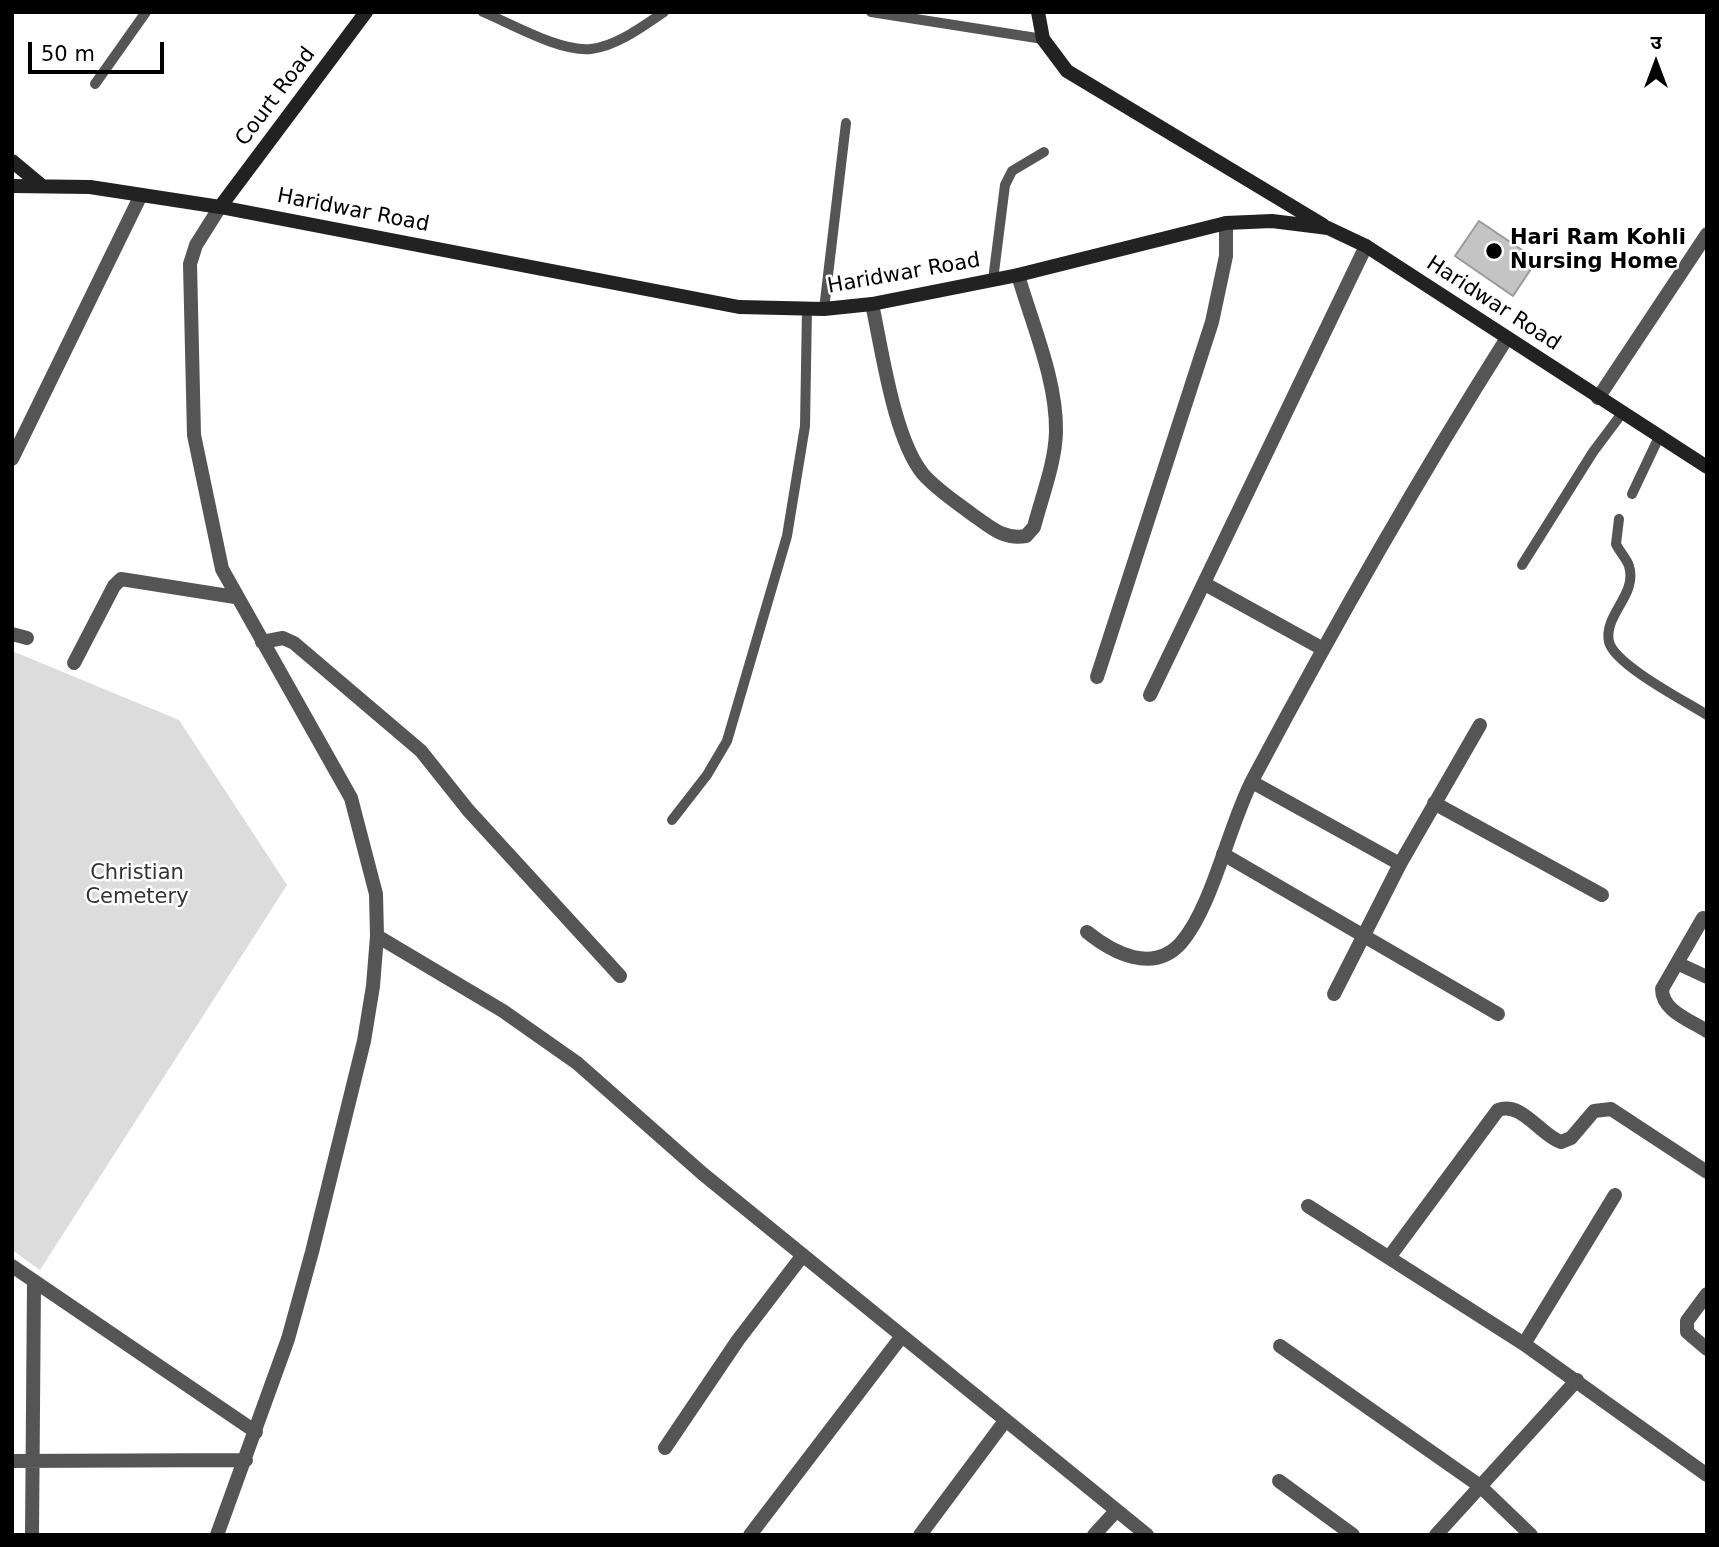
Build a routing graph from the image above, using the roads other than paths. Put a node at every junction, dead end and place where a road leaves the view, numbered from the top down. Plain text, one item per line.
1 (146, 12) edge
2 (366, 12) edge
3 (483, 12) edge
4 (664, 12) edge
5 (871, 12) edge
6 (1038, 12) edge
7 (1043, 39) junction
8 (95, 84) dead end
9 (846, 123) dead end
10 (1044, 152) dead end
11 (12, 161) edge
12 (12, 186) edge
13 (42, 186) junction
14 (141, 195) junction
15 (220, 207) junction
16 (1226, 223) junction
17 (1328, 228) junction
18 (1707, 234) edge
19 (1366, 246) junction
20 (1018, 275) junction
21 (993, 280) junction
22 (872, 304) junction
23 (807, 309) junction
24 (824, 309) junction
25 (1507, 338) junction
26 (1598, 398) junction
27 (1623, 412) junction
28 (1659, 437) junction
29 (12, 459) edge
30 (1707, 467) edge
31 (1632, 494) dead end
32 (1619, 519) dead end
33 (1522, 565) dead end
34 (1205, 584) junction
35 (235, 597) junction
36 (262, 642) junction
37 (1323, 649) junction
38 (74, 663) dead end
39 (1097, 677) dead end
40 (1150, 695) dead end
41 (1707, 715) edge
42 (1480, 725) dead end
43 (1252, 782) junction
44 (1434, 803) junction
45 (672, 820) dead end
46 (1223, 853) junction
47 (1400, 864) junction
48 (1602, 895) dead end
49 (1703, 918) dead end
50 (1087, 932) dead end
51 (377, 936) junction
52 (1364, 936) junction
53 (1679, 964) junction
54 (620, 976) dead end
55 (1707, 977) edge
56 (1334, 995) dead end
57 (1498, 1014) dead end
58 (1707, 1031) edge
59 (1707, 1172) edge
60 (1615, 1195) dead end
61 (1308, 1206) dead end
62 (803, 1255) junction
63 (1390, 1256) junction
64 (12, 1266) edge
65 (34, 1281) junction
66 (1707, 1294) edge
67 (902, 1336) junction
68 (1524, 1344) junction
69 (1280, 1346) dead end
70 (1707, 1349) edge
71 (1577, 1380) junction
72 (1005, 1421) junction
73 (256, 1432) junction
74 (665, 1448) dead end
75 (246, 1460) junction
76 (12, 1461) edge
77 (31, 1461) junction
78 (1707, 1475) edge
79 (1279, 1481) dead end
80 (1480, 1486) junction
81 (1116, 1511) junction
82 (32, 1535) edge
83 (217, 1535) edge
84 (750, 1535) edge
85 (920, 1535) edge
86 (1094, 1535) edge
87 (1146, 1535) edge
88 (1353, 1535) edge
89 (1436, 1535) edge
90 (1531, 1535) edge

1 - 8 lane
2 - 15 main road, Court Road
3 - 4 lane
5 - 7 lane
6 - 7 main road
7 - 17 main road
9 - 24 lane
10 - 21 lane
11 - 13 main road
12 - 13 main road, Haridwar Road
13 - 14 main road, Haridwar Road
14 - 15 main road, Haridwar Road
14 - 29 street
15 - 23 main road, Haridwar Road
15 - 35 street
16 - 17 main road, Haridwar Road
16 - 20 main road, Haridwar Road
16 - 39 street
17 - 19 main road, Haridwar Road
18 - 26 street
19 - 25 main road, Haridwar Road
19 - 34 street
20 - 21 main road, Haridwar Road
20 - 22 street
21 - 22 main road, Haridwar Road
22 - 24 main road, Haridwar Road
23 - 24 main road, Haridwar Road
23 - 45 lane
25 - 26 main road, Haridwar Road
25 - 37 street
26 - 27 main road, Haridwar Road
27 - 28 main road, Haridwar Road
27 - 33 lane
28 - 30 main road, Haridwar Road
28 - 31 lane
32 - 41 lane
34 - 37 street
34 - 40 street
35 - 36 street
35 - 38 street
36 - 51 street
36 - 54 street
37 - 43 street
42 - 44 street
43 - 46 street
43 - 47 street
44 - 47 street
44 - 48 street
46 - 50 street
46 - 52 street
47 - 52 street
49 - 53 street
51 - 62 street
51 - 73 street
52 - 56 street
52 - 57 street
53 - 55 street
53 - 58 street
59 - 63 street
60 - 68 street
61 - 63 street
62 - 67 street
62 - 74 street
63 - 68 street
64 - 65 street
65 - 73 street
65 - 77 street
66 - 70 street
67 - 72 street
67 - 84 street
68 - 71 street
69 - 80 street
71 - 78 street
71 - 80 street
72 - 81 street
72 - 85 street
73 - 75 street
75 - 77 street
75 - 83 street
76 - 77 street
77 - 82 street
79 - 88 street
80 - 89 street
80 - 90 street
81 - 86 street
81 - 87 street

